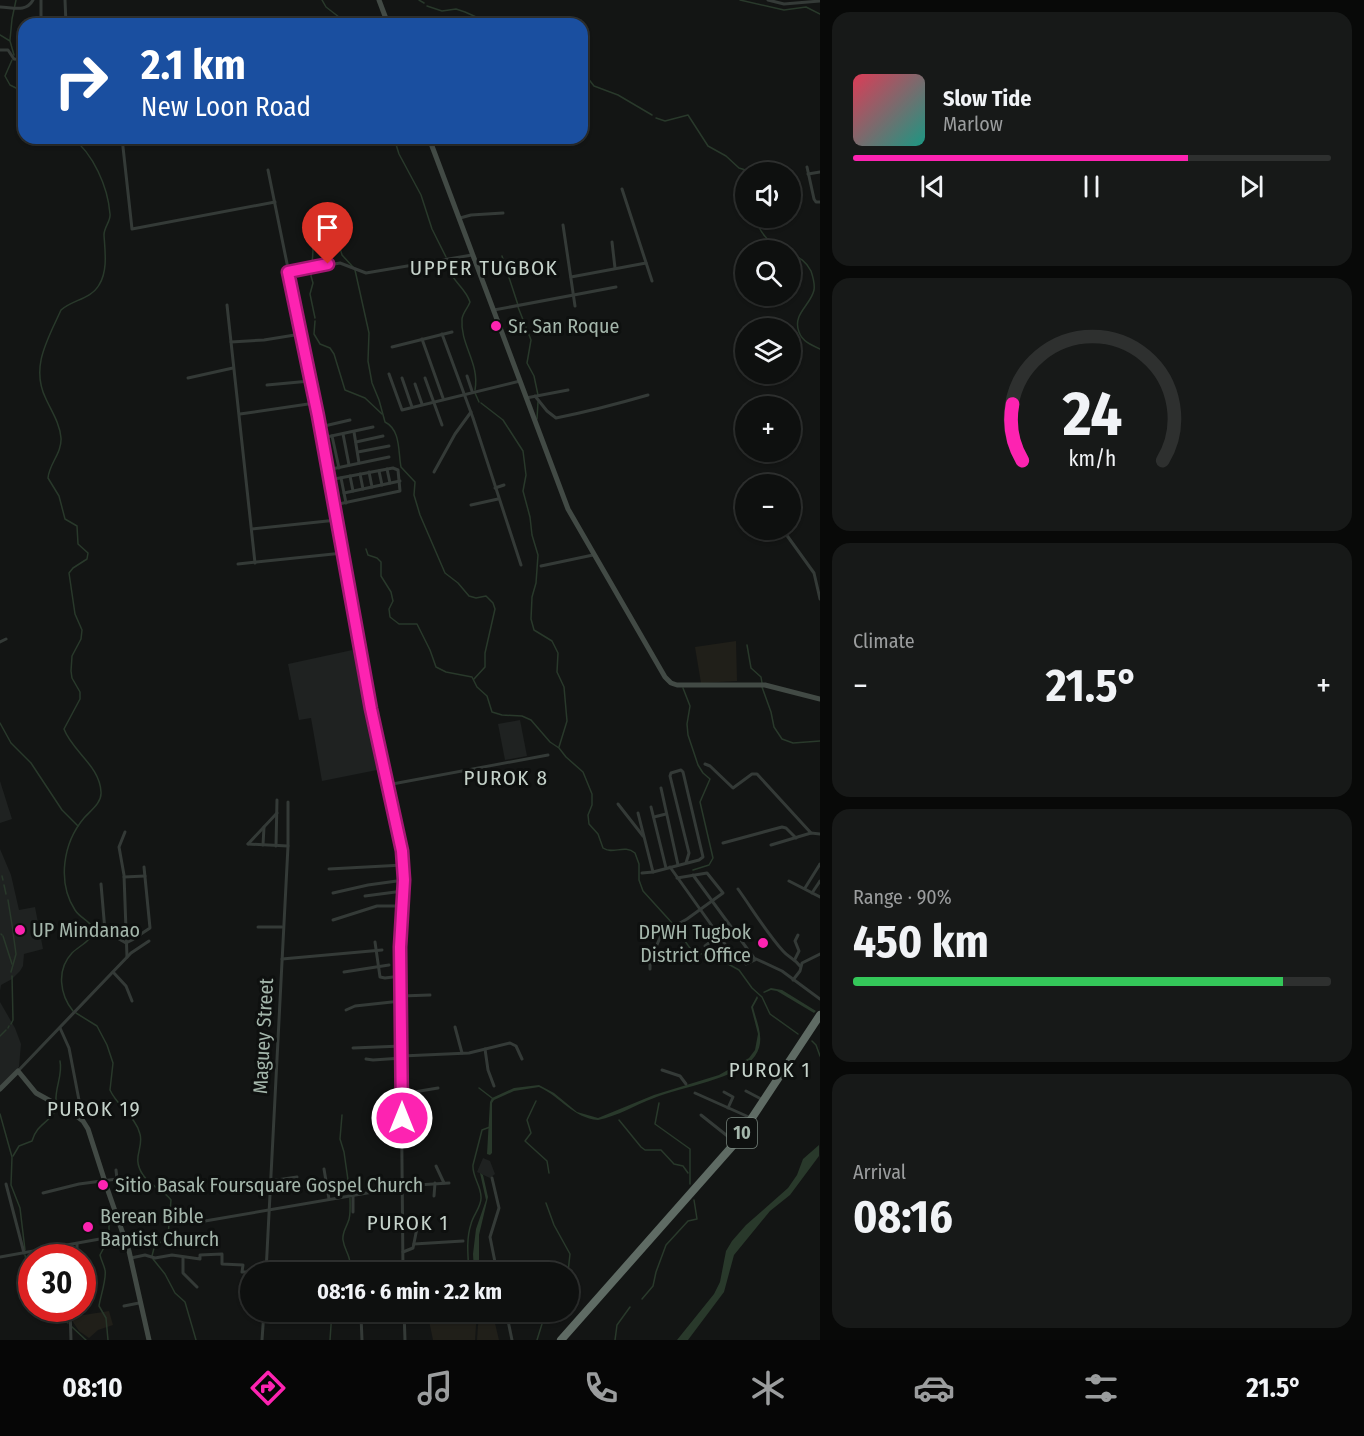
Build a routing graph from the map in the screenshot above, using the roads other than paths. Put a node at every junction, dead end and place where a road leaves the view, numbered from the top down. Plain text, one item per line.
1 (33, 0) edge
2 (41, 0) edge
3 (65, 0) edge
4 (379, 0) edge
5 (768, 0) edge
6 (819, 1) edge
7 (0, 7) edge
8 (41, 18) edge
9 (66, 18) edge
10 (385, 18) edge
11 (0, 50) edge
12 (18, 59) edge
13 (123, 144) edge
14 (431, 144) edge
15 (807, 167) dead end
16 (268, 170) dead end
17 (819, 172) edge
18 (808, 174) junction
19 (622, 189) dead end
20 (275, 202) junction
21 (819, 202) edge
22 (503, 213) dead end
23 (459, 219) junction
24 (563, 225) dead end
25 (612, 242) dead end
26 (472, 255) junction
27 (646, 263) junction
28 (615, 268) junction
29 (288, 272) junction
30 (571, 277) junction
31 (652, 281) dead end
32 (616, 287) dead end
33 (573, 295) junction
34 (227, 305) dead end
35 (575, 306) dead end
36 (493, 310) junction
37 (452, 332) dead end
38 (301, 334) junction
39 (442, 334) junction
40 (422, 339) junction
41 (231, 342) junction
42 (392, 347) dead end
43 (234, 368) junction
44 (389, 374) dead end
45 (467, 376) dead end
46 (188, 378) dead end
47 (402, 378) dead end
48 (425, 378) dead end
49 (310, 381) junction
50 (520, 381) junction
51 (415, 384) dead end
52 (267, 385) dead end
53 (568, 390) dead end
54 (472, 392) junction
55 (463, 394) junction
56 (648, 395) dead end
57 (535, 396) junction
58 (443, 398) junction
59 (526, 398) junction
60 (432, 401) junction
61 (315, 403) junction
62 (422, 404) junction
63 (412, 407) junction
64 (471, 412) junction
65 (240, 414) junction
66 (350, 420) dead end
67 (442, 424) dead end
68 (320, 427) junction
69 (373, 428) dead end
70 (354, 432) junction
71 (343, 434) junction
72 (333, 436) junction
73 (383, 436) dead end
74 (322, 438) junction
75 (356, 442) junction
76 (389, 446) dead end
77 (357, 453) junction
78 (389, 457) dead end
79 (359, 463) junction
80 (350, 465) junction
81 (339, 468) junction
82 (387, 469) junction
83 (327, 470) junction
84 (379, 471) junction
85 (369, 472) junction
86 (434, 472) dead end
87 (360, 474) junction
88 (350, 476) junction
89 (341, 478) junction
90 (329, 480) junction
91 (400, 481) junction
92 (390, 483) junction
93 (382, 485) junction
94 (504, 485) dead end
95 (372, 487) junction
96 (495, 488) junction
97 (363, 489) junction
98 (353, 491) junction
99 (344, 493) junction
100 (498, 499) junction
101 (346, 503) junction
102 (334, 505) junction
103 (471, 505) dead end
104 (337, 520) junction
105 (252, 530) junction
106 (790, 540) edge
107 (343, 553) junction
108 (593, 555) junction
109 (255, 563) junction
110 (238, 564) dead end
111 (521, 565) dead end
112 (541, 566) dead end
113 (819, 599) edge
114 (6, 639) dead end
115 (0, 642) edge
116 (819, 699) edge
117 (548, 755) dead end
118 (705, 764) dead end
119 (387, 785) junction
120 (661, 788) dead end
121 (277, 800) dead end
122 (288, 802) dead end
123 (618, 804) dead end
124 (651, 807) dead end
125 (277, 813) junction
126 (639, 813) dead end
127 (667, 814) junction
128 (654, 818) junction
129 (264, 827) junction
130 (125, 832) dead end
131 (811, 833) junction
132 (819, 834) edge
133 (644, 836) junction
134 (796, 838) junction
135 (723, 843) dead end
136 (771, 844) dead end
137 (263, 845) junction
138 (276, 846) junction
139 (288, 846) junction
140 (686, 863) junction
141 (819, 864) edge
142 (403, 865) junction
143 (678, 865) junction
144 (144, 867) dead end
145 (668, 868) junction
146 (329, 870) dead end
147 (653, 872) junction
148 (642, 873) dead end
149 (693, 875) junction
150 (145, 876) junction
151 (124, 877) junction
152 (677, 878) junction
153 (404, 880) junction
154 (789, 881) dead end
155 (819, 881) edge
156 (101, 884) dead end
157 (805, 888) junction
158 (738, 889) dead end
159 (403, 891) junction
160 (333, 893) dead end
161 (812, 893) junction
162 (365, 896) dead end
163 (819, 897) edge
164 (712, 902) junction
165 (402, 906) junction
166 (701, 910) junction
167 (333, 920) dead end
168 (258, 927) dead end
169 (282, 927) junction
170 (719, 935) junction
171 (798, 935) dead end
172 (149, 941) dead end
173 (126, 942) junction
174 (375, 942) dead end
175 (705, 946) dead end
176 (376, 950) junction
177 (382, 950) dead end
178 (819, 954) edge
179 (127, 957) junction
180 (795, 958) junction
181 (282, 959) junction
182 (755, 960) junction
183 (389, 965) dead end
184 (800, 966) junction
185 (378, 967) junction
186 (650, 969) dead end
187 (113, 972) junction
188 (344, 972) dead end
189 (401, 976) junction
190 (793, 980) junction
191 (430, 995) dead end
192 (401, 996) junction
193 (819, 999) edge
194 (132, 1001) dead end
195 (401, 1001) junction
196 (346, 1010) dead end
197 (819, 1015) edge
198 (455, 1027) dead end
199 (60, 1028) junction
200 (402, 1046) junction
201 (353, 1048) dead end
202 (485, 1049) junction
203 (462, 1053) junction
204 (402, 1057) junction
205 (366, 1059) dead end
206 (522, 1059) dead end
207 (662, 1070) dead end
208 (18, 1073) junction
209 (686, 1084) dead end
210 (494, 1086) dead end
211 (438, 1088) dead end
212 (0, 1089) edge
213 (746, 1091) dead end
214 (724, 1092) dead end
215 (695, 1093) dead end
216 (402, 1094) junction
217 (764, 1101) junction
218 (728, 1108) junction
219 (701, 1115) dead end
220 (752, 1119) junction
221 (83, 1122) junction
222 (736, 1142) junction
223 (436, 1166) dead end
224 (324, 1169) dead end
225 (116, 1170) dead end
226 (297, 1178) dead end
227 (492, 1178) dead end
228 (270, 1181) junction
229 (105, 1182) junction
230 (435, 1183) junction
231 (444, 1183) junction
232 (449, 1183) dead end
233 (6, 1184) dead end
234 (402, 1187) junction
235 (43, 1193) dead end
236 (353, 1196) junction
237 (434, 1196) dead end
238 (329, 1200) junction
239 (269, 1210) junction
240 (353, 1212) dead end
241 (205, 1221) dead end
242 (418, 1222) dead end
243 (124, 1234) junction
244 (463, 1241) dead end
245 (77, 1243) joint
246 (22, 1244) edge
247 (72, 1244) edge
248 (414, 1244) junction
249 (403, 1252) junction
250 (18, 1254) edge
251 (0, 1257) edge
252 (131, 1258) junction
253 (183, 1258) junction
254 (266, 1262) edge
255 (403, 1262) edge
256 (495, 1262) edge
257 (240, 1265) edge
258 (197, 1287) dead end
259 (141, 1302) junction
260 (124, 1306) dead end
261 (70, 1322) edge
262 (263, 1322) edge
263 (361, 1322) edge
264 (404, 1322) edge
265 (508, 1322) edge
266 (70, 1340) edge
267 (149, 1340) edge
268 (262, 1340) edge
269 (362, 1340) edge
270 (405, 1340) edge
271 (512, 1340) edge
272 (561, 1340) edge

1 - 7 street
2 - 8 street
3 - 9 street
4 - 10 street
5 - 6 street
11 - 12 street
13 - 20 street
14 - 23 street
15 - 18 street
16 - 20 street
17 - 18 street
18 - 21 street
19 - 27 street
20 - 29 street
22 - 23 street
23 - 26 street
24 - 30 street
25 - 28 street
26 - 29 street
26 - 36 street
27 - 28 street
27 - 31 street
28 - 30 street
29 - 38 street
30 - 33 street
32 - 33 street
33 - 35 street
33 - 36 street
34 - 41 street
36 - 50 street
37 - 39 street
38 - 41 street
38 - 49 street
39 - 40 street
39 - 55 street
40 - 42 street
40 - 58 street
41 - 43 street
43 - 46 street
43 - 65 street
44 - 63 street
45 - 54 street
47 - 63 street
48 - 60 street
49 - 52 street
49 - 61 street
50 - 54 street
50 - 59 street
51 - 62 street
53 - 57 street
54 - 55 street
55 - 58 street
55 - 64 street
56 - 57 street
57 - 59 street
58 - 60 street
59 - 108 street
60 - 62 street
60 - 67 street
61 - 65 street
61 - 68 street
62 - 63 street
64 - 86 street
64 - 96 street
65 - 105 street
66 - 68 street
68 - 74 street
69 - 70 street
70 - 71 street
70 - 75 street
71 - 72 street
71 - 80 street
72 - 74 street
72 - 81 street
73 - 75 street
74 - 83 street
75 - 77 street
76 - 77 street
77 - 79 street
78 - 79 street
79 - 80 street
80 - 81 street
81 - 83 street
82 - 84 street
82 - 91 street
82 - 92 street
83 - 90 street
84 - 85 street
84 - 93 street
85 - 87 street
85 - 95 street
87 - 88 street
87 - 97 street
88 - 89 street
88 - 98 street
89 - 90 street
89 - 99 street
90 - 102 street
91 - 92 street
91 - 101 street
92 - 93 street
93 - 95 street
94 - 96 street
95 - 97 street
96 - 100 street
97 - 98 street
98 - 99 street
99 - 101 street
100 - 103 street
100 - 111 street
101 - 102 street
102 - 104 street
104 - 105 street
104 - 107 street
105 - 109 street
106 - 113 street
107 - 109 street
107 - 119 street
108 - 112 street
108 - 116 street
109 - 110 street
114 - 115 street
117 - 119 street
118 - 131 street
119 - 142 street
120 - 127 street
121 - 125 street
122 - 139 street, Maguey Street
123 - 133 street
124 - 128 street
125 - 129 street
125 - 138 street
126 - 133 street
127 - 128 street
127 - 143 street
128 - 145 street
129 - 137 street
129 - 137 street
130 - 151 street
131 - 132 street
131 - 134 street
133 - 147 street
134 - 135 street
134 - 136 street
137 - 138 street
138 - 139 street
139 - 169 street, Maguey Street
140 - 140 street
140 - 143 street
141 - 157 street
142 - 146 street
142 - 153 street
143 - 145 street
144 - 150 street
145 - 147 street
145 - 152 street
147 - 148 street
149 - 152 street
149 - 164 street
149 - 164 street
150 - 151 street
150 - 173 street
151 - 173 street
152 - 166 street
153 - 159 street
153 - 160 street
154 - 157 street
155 - 161 street
156 - 173 street
157 - 161 street
158 - 180 street
159 - 162 street
159 - 165 street
161 - 163 street
164 - 166 street
164 - 182 street
165 - 167 street
165 - 189 street
166 - 170 street
166 - 186 street
168 - 169 street
169 - 181 street, Maguey Street
170 - 175 street
170 - 182 street
171 - 180 street
172 - 179 street
173 - 179 street
174 - 176 street
176 - 177 street
176 - 181 street
176 - 185 street
178 - 184 street
179 - 187 street
180 - 184 street
181 - 228 street, Maguey Street
182 - 190 street
183 - 185 street
184 - 190 street
185 - 188 street
185 - 189 street
187 - 194 street
187 - 199 street
189 - 192 street
190 - 193 street
191 - 192 street
192 - 195 street
195 - 196 street
195 - 200 street
197 - 217 highway, 10
198 - 203 street
199 - 208 street
199 - 221 street
200 - 201 street
200 - 204 street
202 - 203 street
202 - 206 street
202 - 210 street
203 - 204 street
204 - 205 street
204 - 216 street
207 - 209 street
208 - 212 street
208 - 221 street
211 - 216 street
213 - 217 street
214 - 218 street
215 - 218 street
216 - 234 street
217 - 220 highway, 10
218 - 220 street
219 - 222 street
220 - 222 highway, 10
221 - 229 street
222 - 272 highway, 10
223 - 231 street
224 - 238 street
225 - 229 street
226 - 228 street
227 - 256 street
228 - 239 street, Maguey Street
229 - 235 street
229 - 243 street
230 - 231 street
230 - 234 street
230 - 237 street
231 - 232 street
233 - 246 street
234 - 236 street
234 - 249 street
236 - 238 street
236 - 240 street
238 - 239 street
239 - 241 street
239 - 254 street, Maguey Street
242 - 248 street
243 - 245 street
243 - 252 street
244 - 248 street
245 - 247 street
248 - 249 street
249 - 255 street
250 - 251 street
252 - 253 street
252 - 259 street
253 - 257 street
253 - 258 street
259 - 260 street
259 - 267 street
261 - 266 street
262 - 268 street
263 - 269 street
264 - 270 street
265 - 271 street

